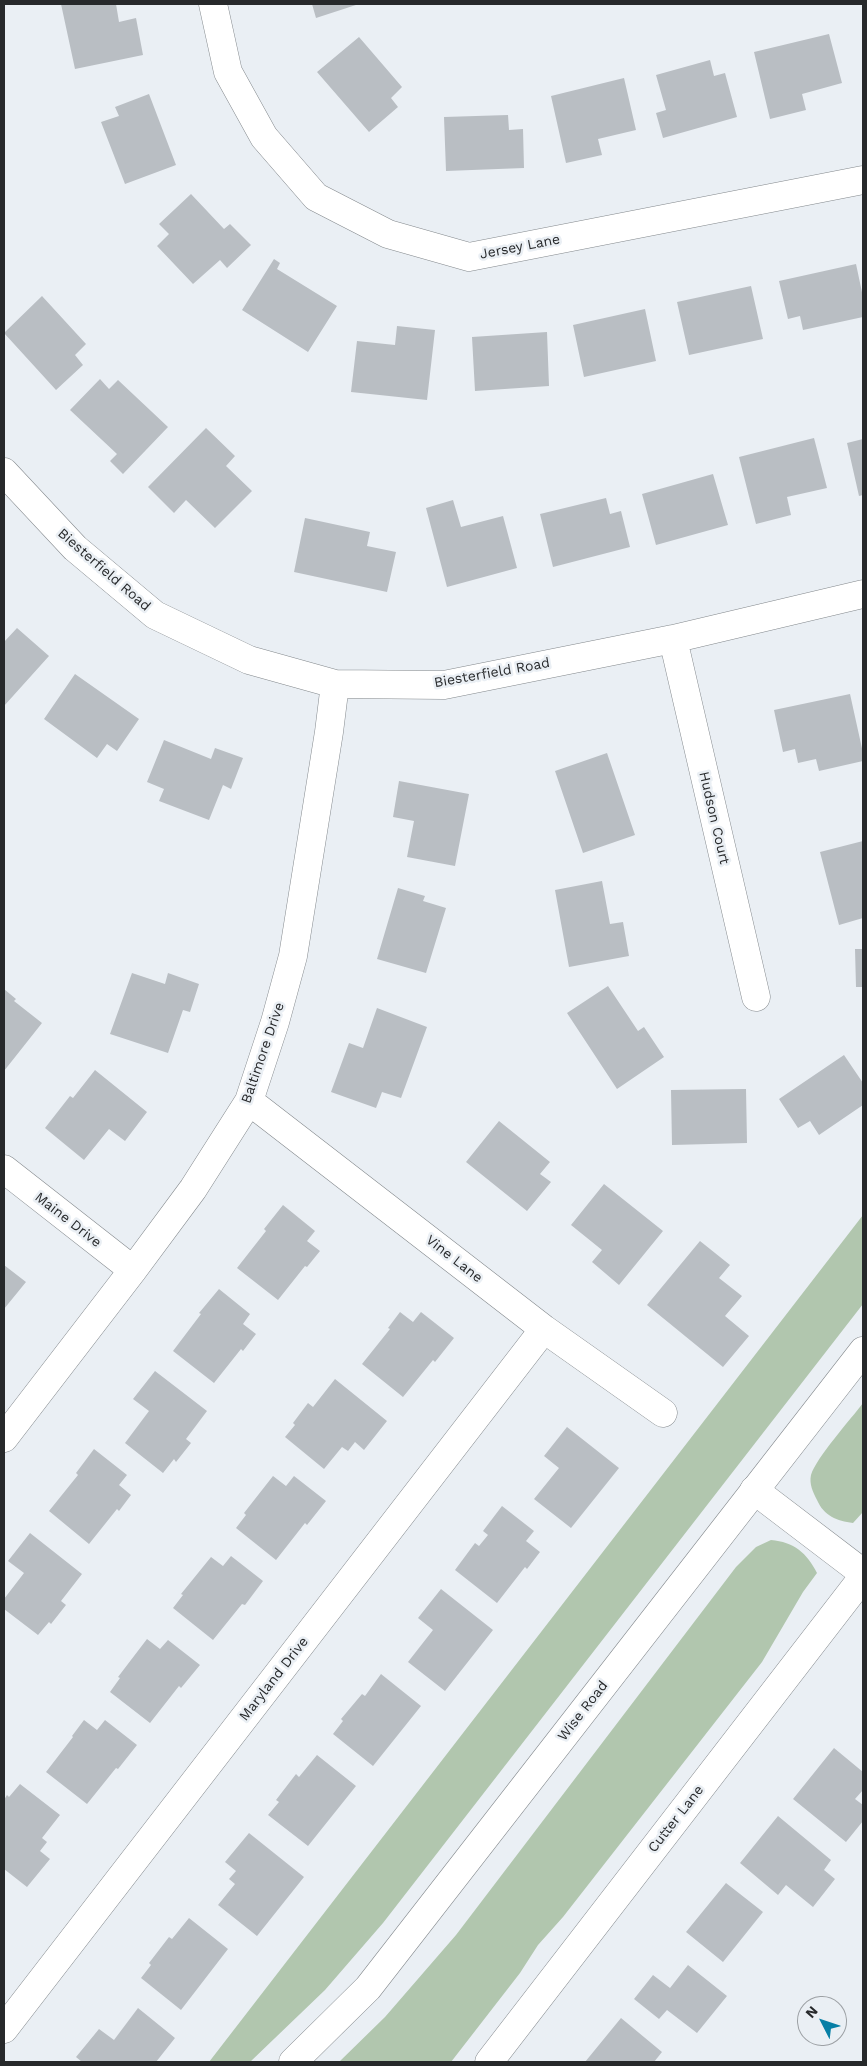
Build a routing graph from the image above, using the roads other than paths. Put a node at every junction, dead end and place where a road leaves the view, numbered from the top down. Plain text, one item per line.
1 (213, 4) edge
2 (863, 180) edge
3 (4, 472) edge
4 (863, 594) edge
5 (673, 638) junction
6 (335, 684) junction
7 (756, 996) dead end
8 (249, 1101) junction
9 (4, 1169) edge
10 (133, 1270) junction
11 (544, 1329) junction
12 (863, 1351) edge
13 (663, 1413) dead end
14 (4, 1438) edge
15 (754, 1490) junction
16 (863, 1575) edge
17 (4, 2030) edge
18 (293, 2062) edge
19 (489, 2062) edge

1 - 2 street, Jersey Lane
3 - 6 street, Biesterfield Road
4 - 5 street, Biesterfield Road
5 - 6 street, Biesterfield Road
5 - 7 street, Hudson Court
6 - 8 street, Baltimore Drive
8 - 10 street, Baltimore Drive
8 - 11 street, Vine Lane
9 - 10 street, Maine Drive
10 - 14 street, Baltimore Drive
11 - 13 street, Vine Lane
11 - 17 street, Maryland Drive
12 - 15 street, Wise Road
15 - 16 street
15 - 18 street, Wise Road
16 - 19 street, Cutter Lane

